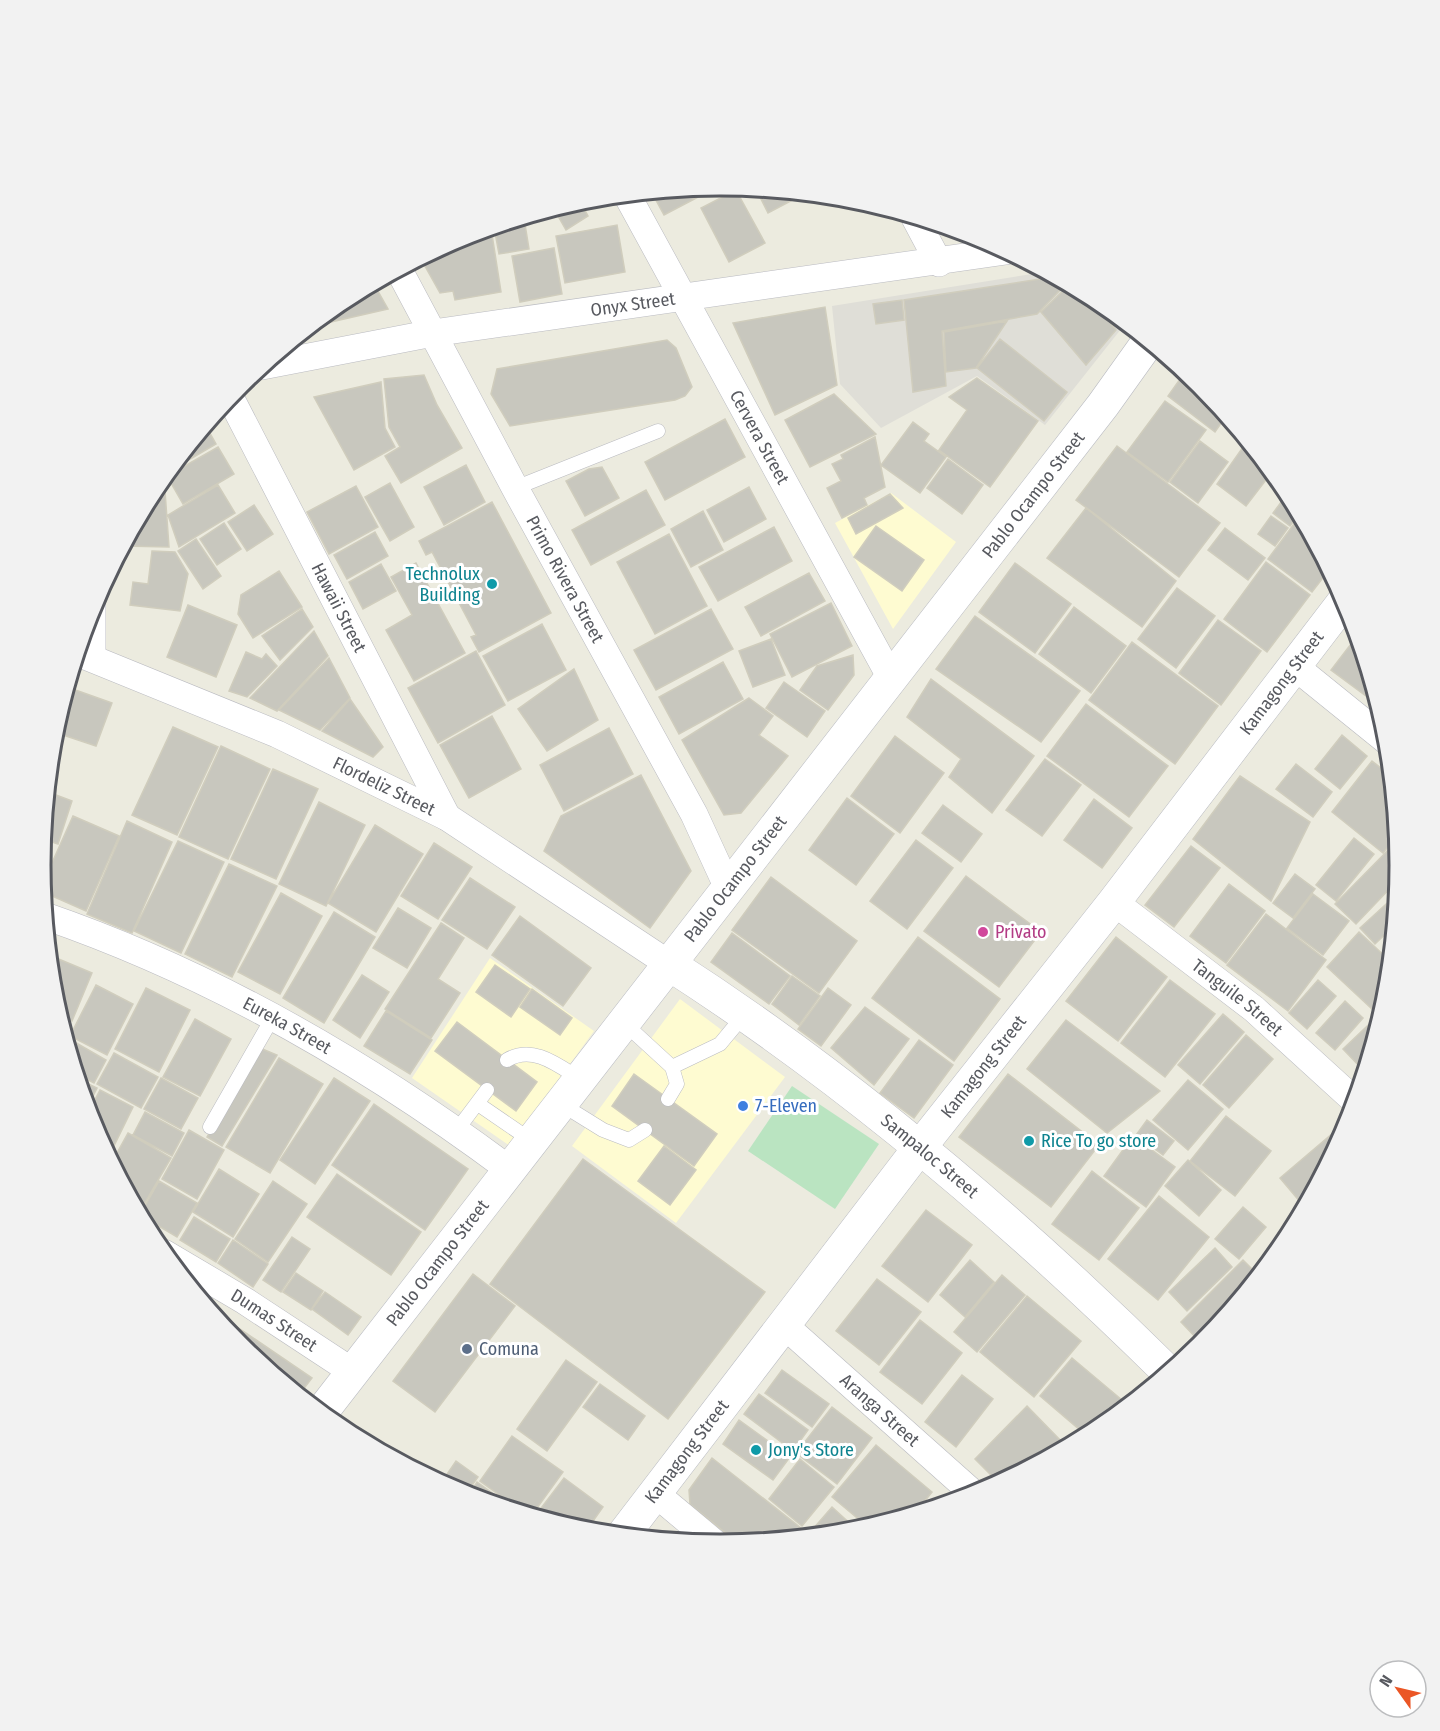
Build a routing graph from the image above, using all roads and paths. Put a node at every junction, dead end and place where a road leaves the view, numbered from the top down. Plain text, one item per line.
1 (631, 202) edge
2 (920, 227) edge
3 (991, 254) edge
4 (939, 263) junction
5 (403, 277) edge
6 (683, 297) junction
7 (433, 333) junction
8 (1143, 348) edge
9 (279, 363) edge
10 (234, 405) edge
11 (658, 431) dead end
12 (515, 488) junction
13 (1338, 609) edge
14 (85, 655) edge
15 (1293, 665) junction
16 (891, 678) junction
17 (1375, 731) edge
18 (447, 817) junction
19 (729, 888) junction
20 (1114, 902) junction
21 (53, 919) edge
22 (669, 964) junction
23 (745, 1013) junction
24 (273, 1017) junction
25 (624, 1023) junction
26 (507, 1060) dead end
27 (672, 1067) junction
28 (580, 1079) junction
29 (487, 1090) dead end
30 (1348, 1095) edge
31 (668, 1099) dead end
32 (478, 1104) junction
33 (561, 1104) junction
34 (210, 1127) dead end
35 (645, 1130) dead end
36 (457, 1131) junction
37 (532, 1141) junction
38 (920, 1147) junction
39 (510, 1170) junction
40 (183, 1264) edge
41 (784, 1324) junction
42 (1162, 1367) edge
43 (353, 1372) junction
44 (326, 1406) edge
45 (967, 1487) edge
46 (656, 1494) junction
47 (628, 1528) edge
48 (703, 1534) edge

1 - 6 street, Cervera Street
2 - 4 street
3 - 4 street, Onyx Street
4 - 6 street, Onyx Street
5 - 7 street, Primo Rivera Street
6 - 7 street, Onyx Street
6 - 16 street, Cervera Street
7 - 9 street, Onyx Street
7 - 12 street, Primo Rivera Street
8 - 16 main road, Pablo Ocampo Street
10 - 18 street, Hawaii Street
11 - 12 lane
12 - 19 street, Primo Rivera Street
13 - 15 main road, Kamagong Street
14 - 18 street, Flordeliz Street
15 - 17 street
15 - 20 main road, Kamagong Street
16 - 19 main road, Pablo Ocampo Street
18 - 22 street, Flordeliz Street
19 - 22 main road, Pablo Ocampo Street
20 - 30 street, Tanguile Street
20 - 38 main road, Kamagong Street
21 - 24 street, Eureka Street
22 - 23 main road, Sampaloc Street
22 - 25 main road, Pablo Ocampo Street
23 - 27 lane
23 - 38 main road, Sampaloc Street
24 - 34 lane
24 - 36 street, Eureka Street
25 - 27 lane
25 - 28 main road, Pablo Ocampo Street
26 - 28 lane
27 - 31 lane
28 - 33 main road, Pablo Ocampo Street
29 - 32 lane
32 - 36 lane
32 - 37 lane
33 - 35 lane
33 - 37 main road, Pablo Ocampo Street
36 - 39 street, Eureka Street
37 - 39 main road, Pablo Ocampo Street
38 - 41 main road, Kamagong Street
38 - 42 main road, Sampaloc Street
39 - 43 main road, Pablo Ocampo Street
40 - 43 street, Dumas Street
41 - 45 street, Aranga Street
41 - 46 main road, Kamagong Street
43 - 44 main road, Pablo Ocampo Street
46 - 47 main road, Kamagong Street
46 - 48 street

